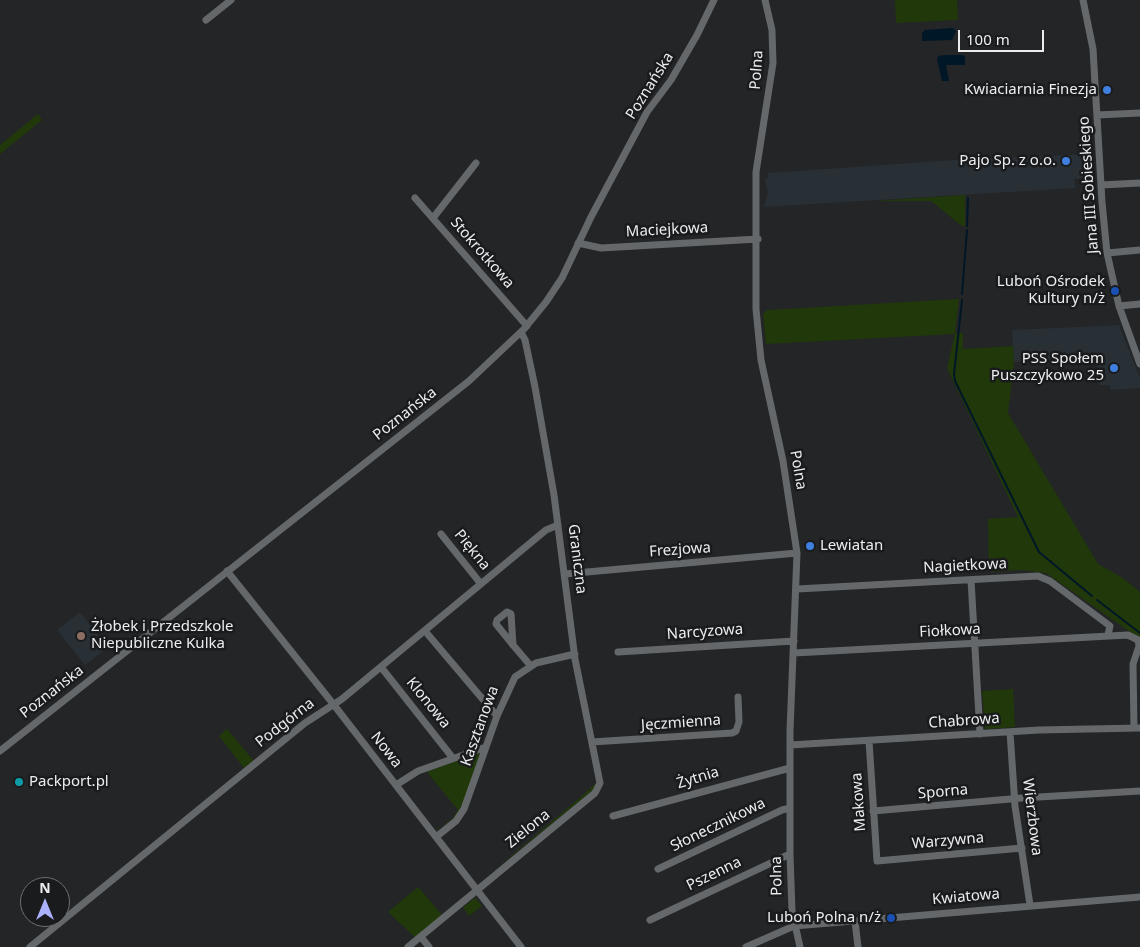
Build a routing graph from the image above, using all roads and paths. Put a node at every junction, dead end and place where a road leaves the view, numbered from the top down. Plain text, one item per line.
1 (231, 0) edge
2 (714, 0) edge
3 (765, 0) edge
4 (1083, 0) edge
5 (206, 20) dead end
6 (1140, 113) edge
7 (1097, 115) junction
8 (476, 163) dead end
9 (1140, 183) edge
10 (1101, 185) junction
11 (415, 198) dead end
12 (433, 218) junction
13 (758, 239) junction
14 (578, 244) junction
15 (1140, 250) edge
16 (1107, 253) junction
17 (1140, 304) edge
18 (1119, 306) junction
19 (527, 326) junction
20 (521, 332) junction
21 (1139, 361) edge
22 (558, 526) junction
23 (440, 534) dead end
24 (797, 553) junction
25 (227, 571) junction
26 (565, 574) junction
27 (971, 580) junction
28 (481, 584) junction
29 (796, 589) junction
30 (425, 631) junction
31 (1108, 635) junction
32 (794, 641) junction
33 (975, 643) junction
34 (513, 645) dead end
35 (618, 652) dead end
36 (794, 653) junction
37 (574, 654) junction
38 (530, 665) junction
39 (381, 667) junction
40 (738, 697) dead end
41 (334, 705) junction
42 (497, 716) junction
43 (1137, 728) edge
44 (1010, 732) junction
45 (980, 734) junction
46 (869, 741) junction
47 (592, 742) junction
48 (790, 745) junction
49 (486, 747) junction
50 (0, 751) edge
51 (452, 757) junction
52 (790, 768) junction
53 (396, 785) junction
54 (598, 790) joint
55 (1140, 791) edge
56 (1014, 799) junction
57 (790, 808) junction
58 (873, 811) junction
59 (614, 816) dead end
60 (436, 837) junction
61 (1022, 848) junction
62 (790, 854) junction
63 (877, 861) joint
64 (658, 869) dead end
65 (477, 890) junction
66 (1140, 897) edge
67 (1030, 905) junction
68 (650, 920) dead end
69 (855, 922) junction
70 (794, 926) junction
71 (421, 937) junction
72 (30, 947) edge
73 (408, 947) edge
74 (429, 947) edge
75 (521, 947) edge
76 (746, 947) edge
77 (800, 947) edge
78 (858, 947) edge

1 - 5 street
2 - 14 street, Poznańska
3 - 13 street, Polna
4 - 7 street, Jana III Sobieskiego
6 - 7 street
7 - 10 street, Jana III Sobieskiego
8 - 12 street
9 - 10 street
10 - 16 street, Jana III Sobieskiego
11 - 12 street, Stokrotkowa
12 - 19 street, Stokrotkowa
13 - 14 street, Maciejkowa
13 - 24 street, Polna
14 - 19 street, Poznańska
15 - 16 street
16 - 18 street, Jana III Sobieskiego
17 - 18 street
18 - 21 street, Jana III Sobieskiego
19 - 20 street, Poznańska
20 - 22 street, Graniczna
20 - 25 street, Poznańska
22 - 26 street, Graniczna
22 - 28 street, Podgórna
23 - 28 street, Piękna
24 - 26 street, Frezjowa
24 - 29 street, Polna
25 - 41 street, Nowa
25 - 50 street, Poznańska
26 - 37 street, Graniczna
27 - 29 street, Nagietkowa
27 - 31 street, Nagietkowa
27 - 33 street
28 - 30 street, Podgórna
29 - 32 street, Polna
30 - 39 street, Podgórna
30 - 42 street
31 - 33 street, Fiołkowa
31 - 43 street, Fiołkowa
32 - 35 street, Narcyzowa
32 - 36 street, Polna
33 - 36 street, Fiołkowa
33 - 45 street
34 - 38 street
36 - 48 street, Polna
37 - 38 street, Kasztanowa
37 - 47 street, Graniczna
38 - 42 street, Kasztanowa
39 - 41 street, Podgórna
39 - 51 street, Klonowa
40 - 47 street, Jęczmienna
41 - 53 street, Nowa
41 - 72 street, Podgórna
42 - 49 street, Kasztanowa
43 - 44 street, Chabrowa
44 - 45 street, Chabrowa
44 - 56 street, Wierzbowa
45 - 46 street, Chabrowa
46 - 48 street, Chabrowa
46 - 58 street, Makowa
47 - 54 street, Graniczna
48 - 52 street, Polna
49 - 51 street
49 - 60 street, Kasztanowa
51 - 53 street
52 - 57 street, Polna
52 - 59 street, Żytnia
53 - 60 street, Nowa
54 - 65 street, Zielona
55 - 56 street, Sporna
56 - 58 street, Sporna
56 - 61 street, Wierzbowa
57 - 62 street, Polna
57 - 64 street, Słonecznikowa
58 - 63 street, Makowa
60 - 65 street, Nowa
61 - 63 street, Warzywna
61 - 67 street, Wierzbowa
62 - 68 street, Pszenna
62 - 70 street, Polna
65 - 71 street, Zielona
65 - 75 street, Nowa
66 - 67 street, Kwiatowa
67 - 69 street, Kwiatowa
69 - 70 street, Kwiatowa
69 - 78 street
70 - 76 street, Kwiatowa
70 - 77 street, Polna
71 - 73 street, Zielona
71 - 74 street

